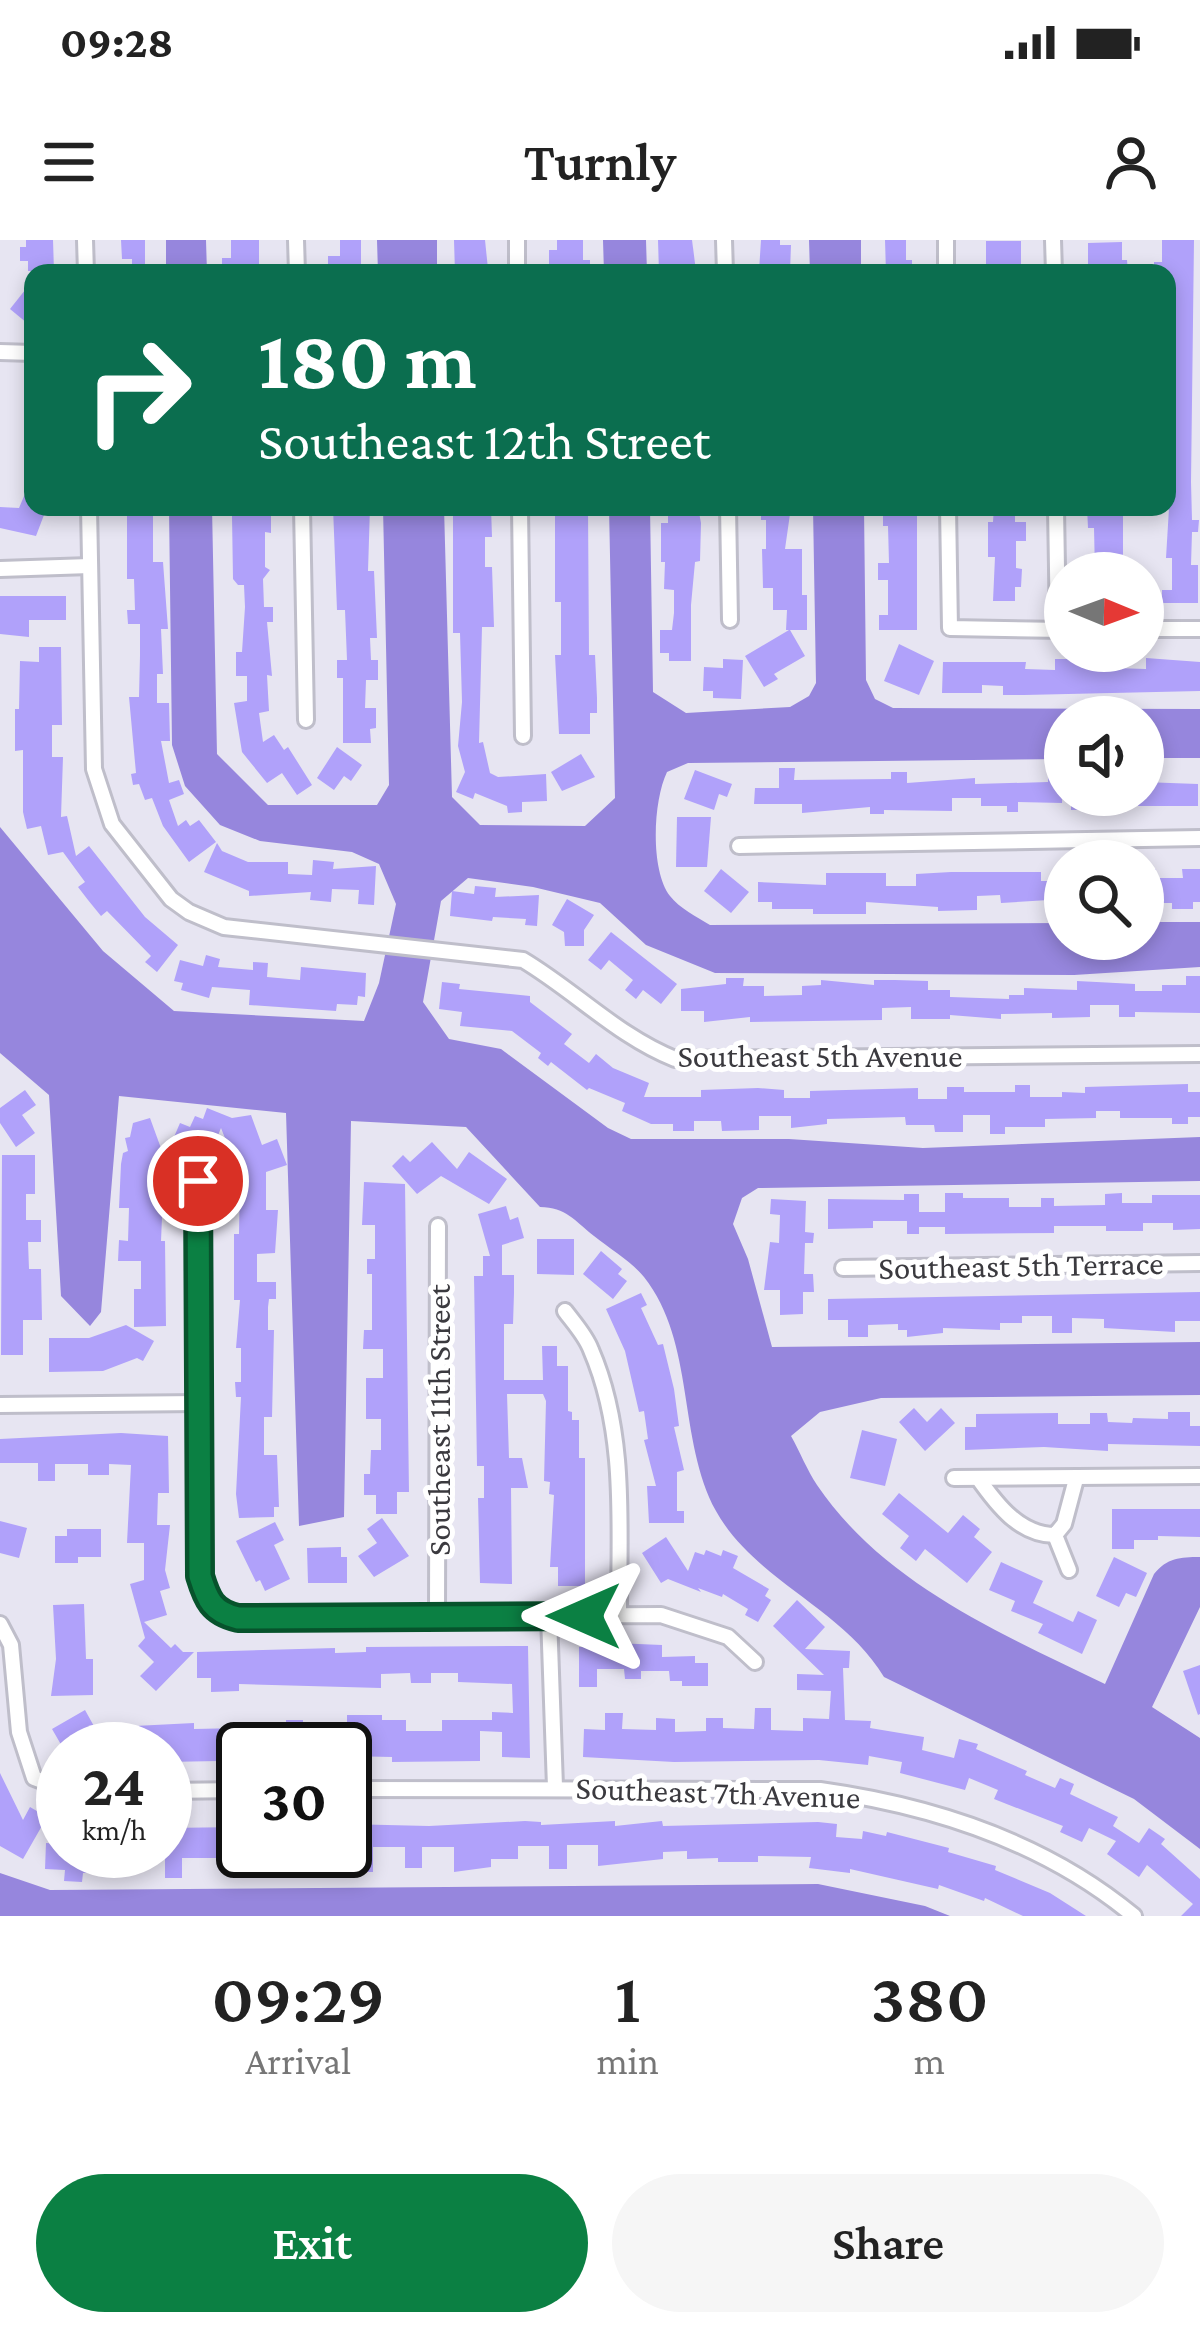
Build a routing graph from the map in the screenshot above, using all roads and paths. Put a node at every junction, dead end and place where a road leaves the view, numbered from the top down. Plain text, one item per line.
1 (89, 516) edge
2 (302, 516) edge
3 (520, 516) edge
4 (728, 516) edge
5 (948, 516) edge
6 (1056, 516) edge
7 (1058, 552) edge
8 (90, 566) junction
9 (0, 568) edge
10 (730, 620) dead end
11 (1164, 629) edge
12 (1200, 629) edge
13 (1044, 630) edge
14 (306, 720) dead end
15 (523, 736) dead end
16 (1200, 838) edge
17 (739, 846) dead end
18 (1200, 1054) edge
19 (198, 1181) dead end
20 (438, 1226) dead end
21 (1200, 1263) edge
22 (843, 1268) dead end
23 (566, 1311) dead end
24 (200, 1403) junction
25 (0, 1405) edge
26 (1200, 1477) edge
27 (954, 1478) dead end
28 (978, 1478) junction
29 (1076, 1479) junction
30 (1055, 1535) junction
31 (1069, 1570) dead end
32 (437, 1614) junction
33 (549, 1616) junction
34 (619, 1616) junction
35 (0, 1624) edge
36 (755, 1662) dead end
37 (36, 1779) edge
38 (555, 1787) junction
39 (372, 1789) edge
40 (1134, 1916) edge

1 - 8 street
2 - 14 street
3 - 15 street
4 - 10 street
5 - 13 street
6 - 7 street
8 - 9 street
8 - 18 street, Southeast 5th Avenue
11 - 12 street
16 - 17 street
19 - 24 street
20 - 32 street, Southeast 11th Street
21 - 22 street, Southeast 5th Terrace
23 - 34 street
24 - 25 street
24 - 32 street
26 - 29 street
27 - 28 street
28 - 29 street
28 - 30 street
29 - 30 street
30 - 31 street
32 - 33 street
33 - 34 street
33 - 38 street
34 - 36 street
35 - 37 street
38 - 39 street, Southeast 7th Avenue
38 - 40 street, Southeast 7th Avenue

